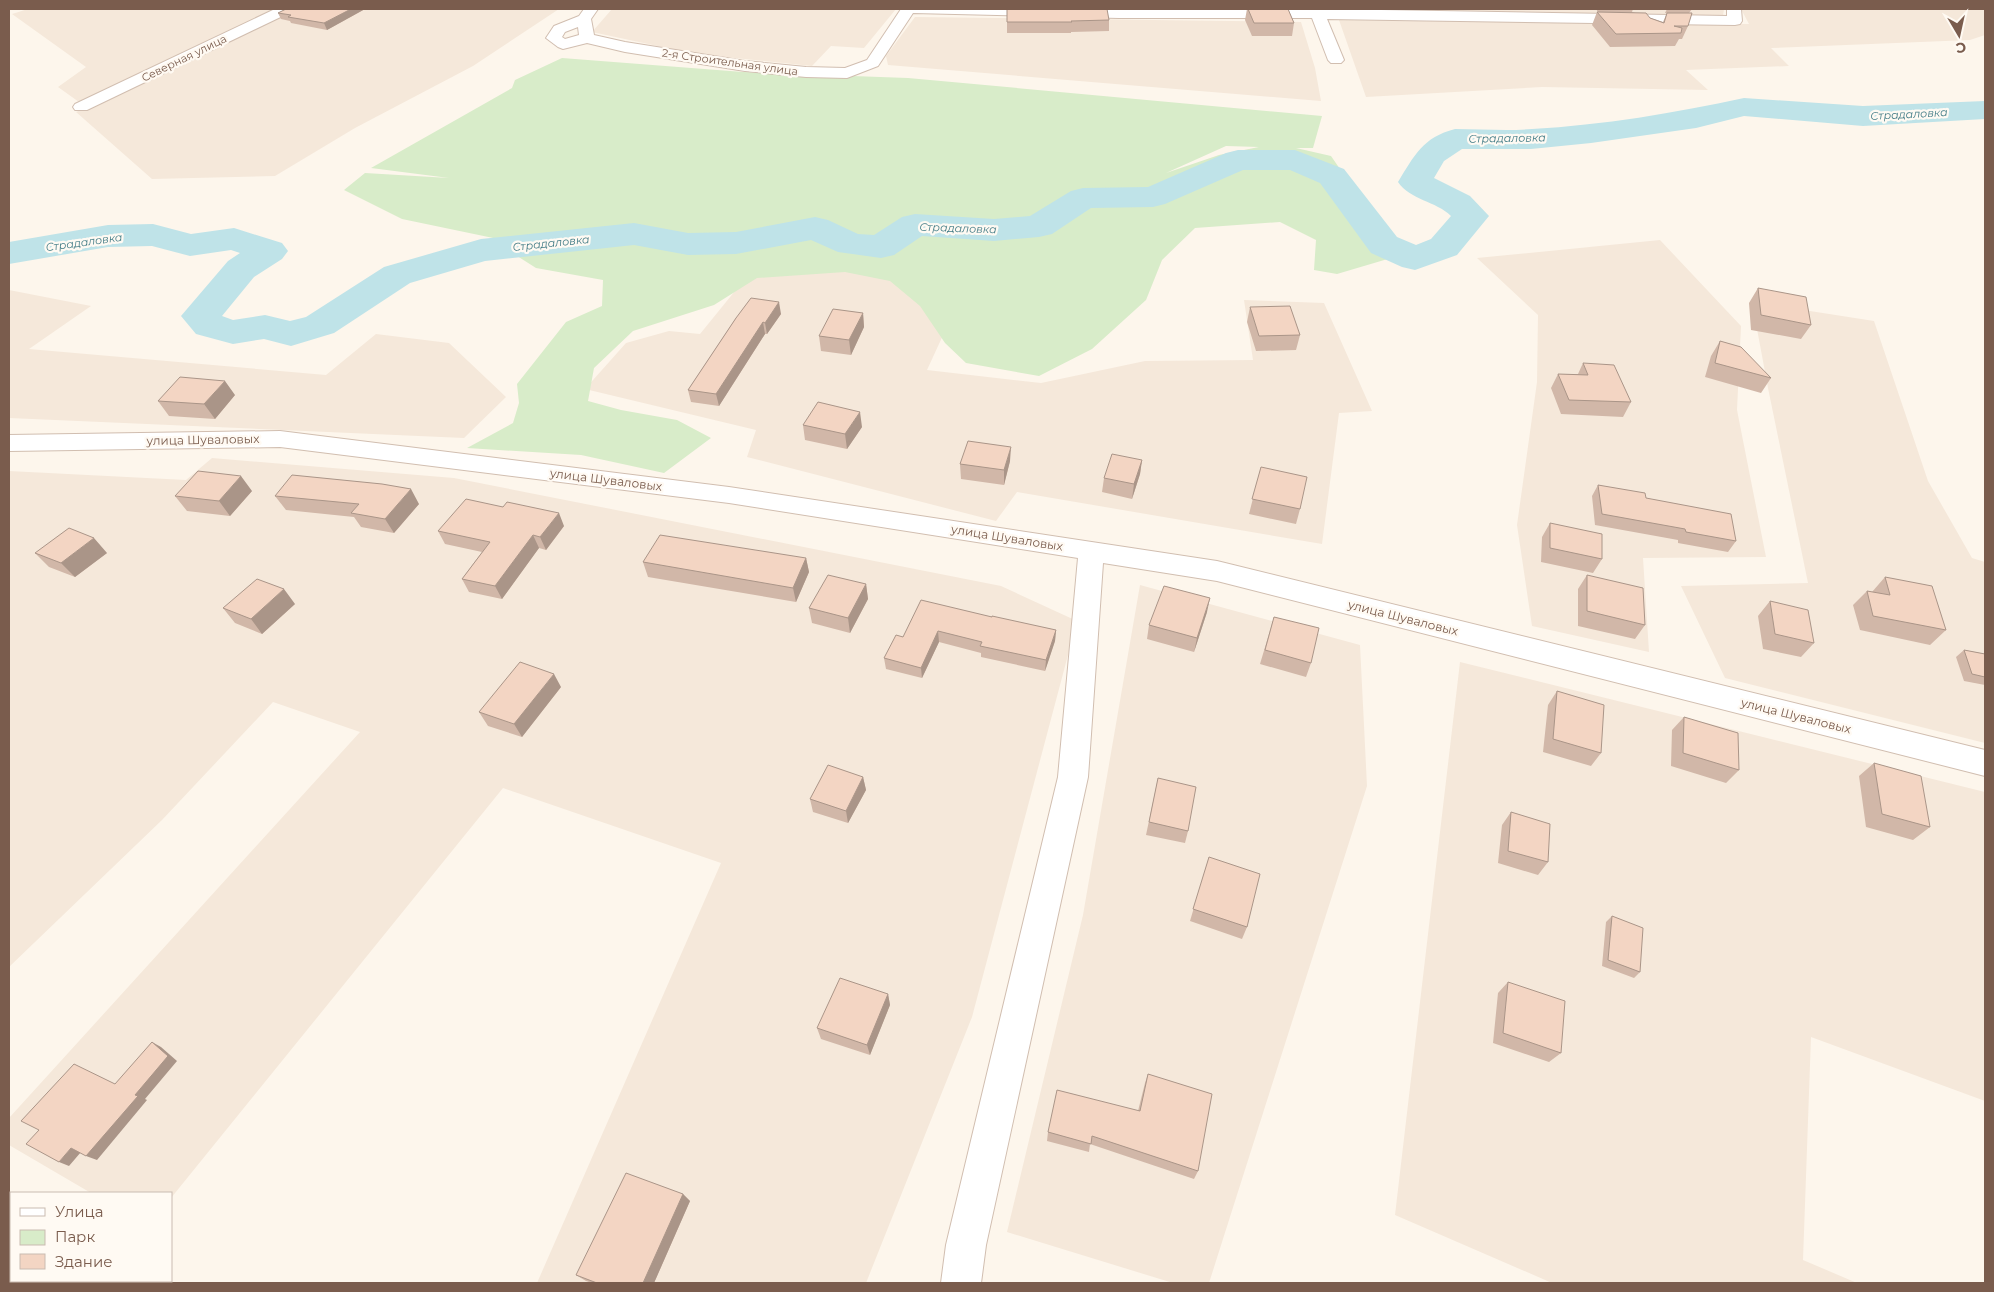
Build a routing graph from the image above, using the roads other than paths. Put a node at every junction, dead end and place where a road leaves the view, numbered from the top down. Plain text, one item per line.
1 (286, 9) edge
2 (909, 9) edge
3 (1317, 11) edge
4 (588, 14) edge
5 (1735, 15) edge
6 (587, 38) junction
7 (1336, 60) dead end
8 (81, 107) dead end
9 (9, 443) edge
10 (1091, 552) junction
11 (1985, 763) edge
12 (961, 1283) edge

1 - 8 street, Северная улица
2 - 3 street
2 - 6 street, 2-я Строительная улица
3 - 5 street
3 - 7 street
4 - 6 street
4 - 6 street
9 - 10 street, улица Шуваловых
10 - 11 street, улица Шуваловых
10 - 12 street

